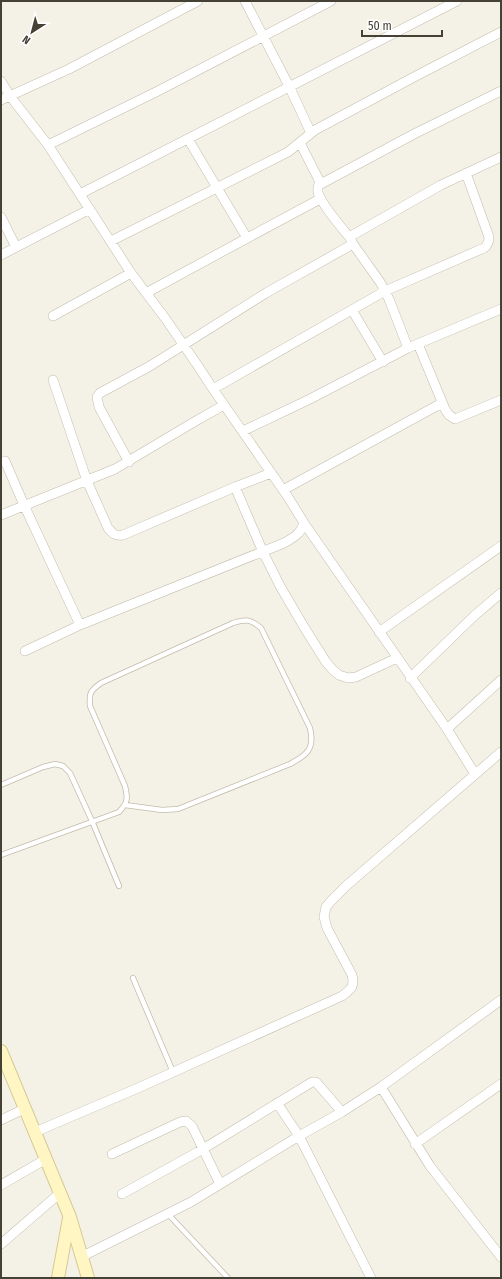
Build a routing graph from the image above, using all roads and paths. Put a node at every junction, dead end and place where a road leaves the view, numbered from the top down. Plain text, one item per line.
1 (198, 1) edge
2 (245, 1) edge
3 (331, 1) edge
4 (457, 1) edge
5 (501, 32) edge
6 (263, 36) junction
7 (1, 81) edge
8 (289, 86) junction
9 (501, 91) edge
10 (10, 96) junction
11 (1, 100) edge
12 (310, 134) junction
13 (188, 140) junction
14 (300, 143) junction
15 (48, 145) junction
16 (501, 157) edge
17 (466, 172) junction
18 (319, 185) junction
19 (217, 188) junction
20 (80, 194) junction
21 (320, 199) junction
22 (90, 209) junction
23 (1, 217) edge
24 (247, 238) junction
25 (111, 241) junction
26 (351, 241) junction
27 (16, 247) junction
28 (1, 255) edge
29 (130, 273) junction
30 (385, 291) junction
31 (146, 293) junction
32 (501, 309) edge
33 (352, 310) junction
34 (53, 316) dead end
35 (418, 344) junction
36 (184, 345) junction
37 (408, 348) junction
38 (383, 362) junction
39 (53, 380) dead end
40 (213, 389) junction
41 (501, 400) edge
42 (442, 403) junction
43 (224, 405) junction
44 (243, 431) junction
45 (5, 461) dead end
46 (129, 462) junction
47 (271, 473) junction
48 (87, 481) junction
49 (235, 487) junction
50 (283, 490) junction
51 (24, 505) junction
52 (1, 515) edge
53 (304, 523) junction
54 (501, 546) edge
55 (263, 552) junction
56 (501, 593) edge
57 (80, 626) junction
58 (378, 632) junction
59 (25, 651) dead end
60 (397, 658) junction
61 (410, 678) junction
62 (501, 680) edge
63 (447, 729) junction
64 (501, 752) edge
65 (475, 774) junction
66 (1, 785) edge
67 (125, 805) junction
68 (92, 821) junction
69 (1, 855) edge
70 (119, 886) dead end
71 (133, 978) dead end
72 (501, 1000) edge
73 (1, 1051) edge
74 (173, 1072) junction
75 (5, 1073) edge
76 (501, 1084) edge
77 (381, 1087) junction
78 (277, 1103) junction
79 (24, 1109) junction
80 (342, 1112) junction
81 (1, 1120) edge
82 (35, 1132) junction
83 (299, 1136) junction
84 (415, 1144) junction
85 (203, 1149) junction
86 (112, 1154) dead end
87 (46, 1159) junction
88 (220, 1184) junction
89 (1, 1185) edge
90 (60, 1193) junction
91 (122, 1194) dead end
92 (168, 1214) junction
93 (70, 1217) junction
94 (1, 1244) edge
95 (81, 1257) junction
96 (501, 1257) edge
97 (58, 1278) edge
98 (88, 1278) edge
99 (228, 1278) edge
100 (371, 1278) edge

1 - 10 street
2 - 6 street
3 - 6 street
4 - 8 street
5 - 12 street
6 - 8 street
6 - 15 street
7 - 10 street
8 - 12 street
8 - 13 street
9 - 18 street
10 - 11 street
10 - 15 street
12 - 14 street
13 - 19 street
13 - 20 street
14 - 18 street
14 - 19 street
15 - 20 street
16 - 17 street
17 - 26 street
17 - 30 street
18 - 21 street
19 - 24 street
19 - 25 street
20 - 22 street
21 - 24 street
21 - 26 street
22 - 25 street
22 - 27 street
23 - 27 street
24 - 31 street
25 - 29 street
26 - 30 street
26 - 36 street
27 - 28 street
29 - 31 street
29 - 34 street
30 - 33 street
30 - 37 street
31 - 36 street
32 - 35 street
33 - 38 street
33 - 40 street
35 - 37 street
35 - 42 street
36 - 40 street
36 - 46 street
37 - 38 street
38 - 44 street
39 - 48 street
40 - 43 street
41 - 42 street
42 - 50 street
43 - 44 street
43 - 46 street
44 - 47 street
45 - 51 street
46 - 48 street
47 - 49 street
47 - 50 street
48 - 49 street
48 - 51 street
49 - 55 street
50 - 53 street
51 - 52 street
51 - 57 street
53 - 55 street
53 - 58 street
54 - 58 street
55 - 57 street
55 - 60 street
56 - 61 street
57 - 59 street
58 - 60 street
60 - 61 street
61 - 63 street
62 - 63 street
63 - 65 street
64 - 65 street
65 - 74 street
66 - 68 lane
67 - 67 lane
67 - 68 lane
68 - 69 lane
68 - 70 lane
71 - 74 lane
72 - 77 street
73 - 75 street
74 - 82 street
75 - 79 street
76 - 84 street
77 - 80 street
77 - 84 street
78 - 80 street
78 - 83 street
78 - 85 street
79 - 81 street
79 - 82 street
80 - 83 street
82 - 87 street
83 - 88 street
83 - 100 street
84 - 96 street
85 - 86 street
85 - 88 street
85 - 91 street
87 - 89 street
87 - 90 street
88 - 92 street
90 - 93 street
90 - 94 street
92 - 95 street
92 - 99 lane
93 - 95 street
93 - 97 street
95 - 98 street

